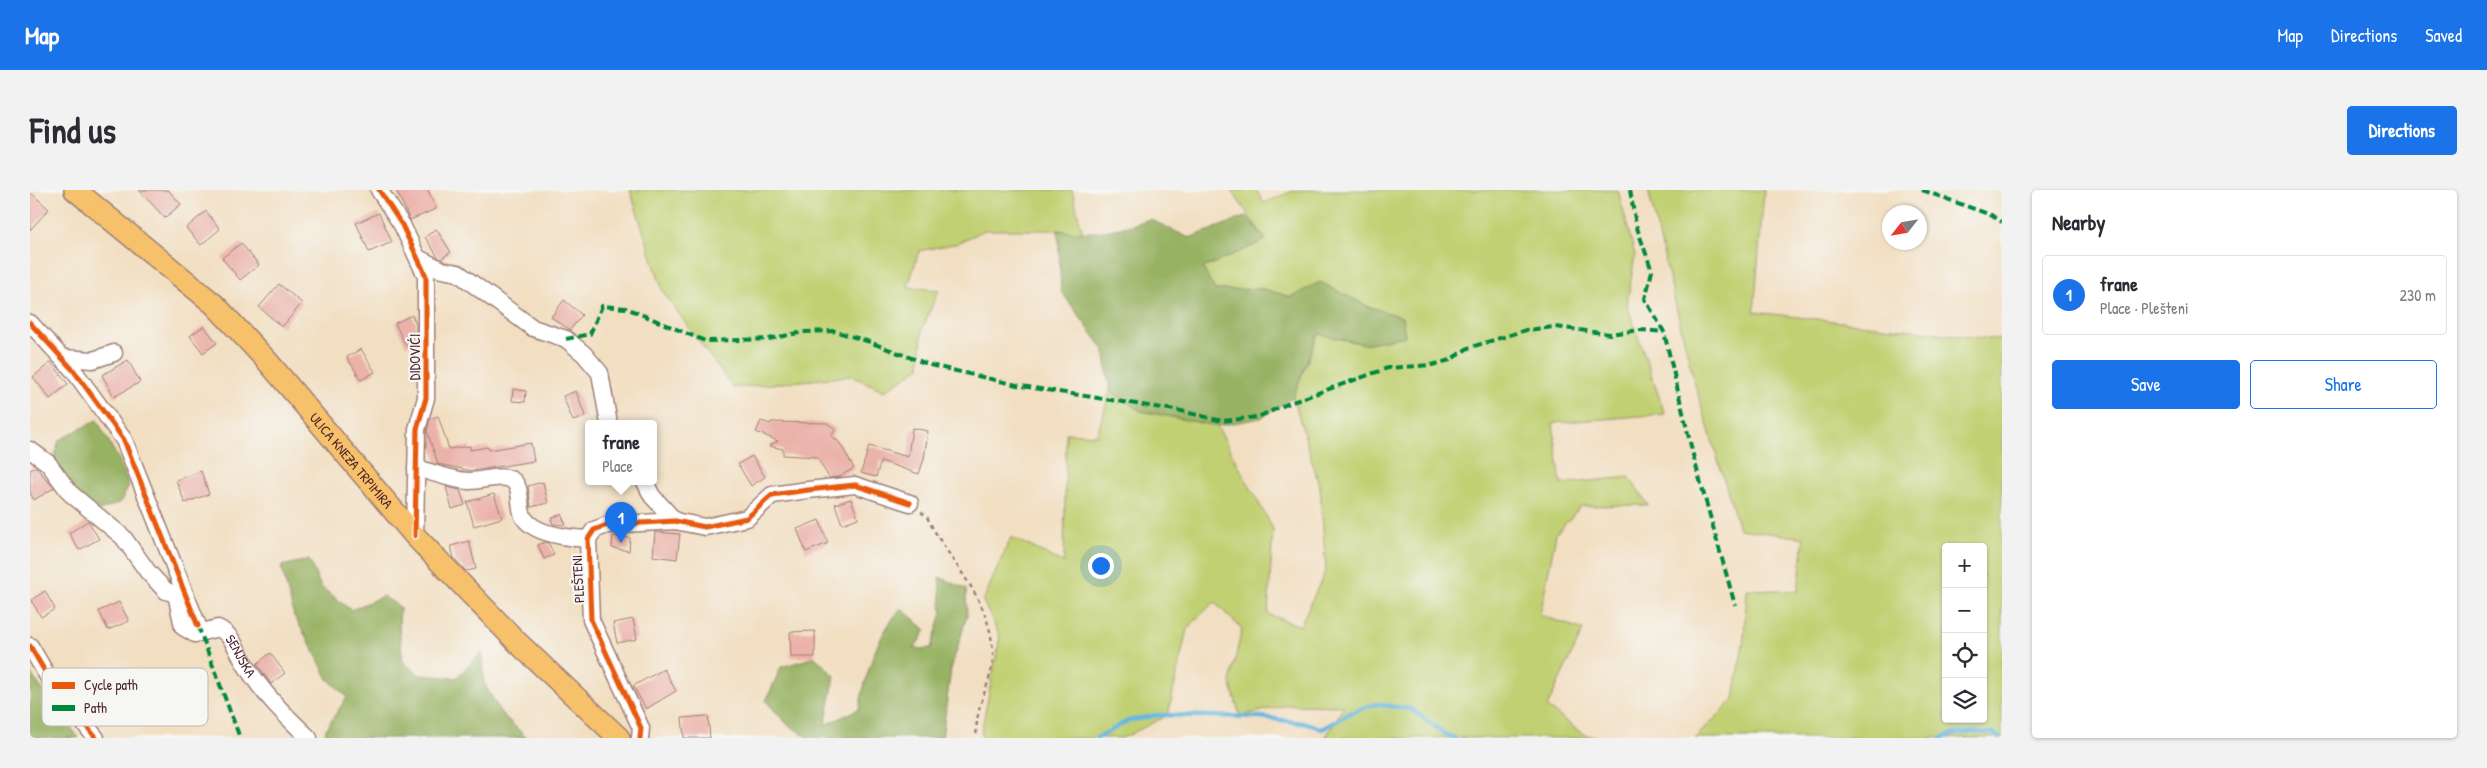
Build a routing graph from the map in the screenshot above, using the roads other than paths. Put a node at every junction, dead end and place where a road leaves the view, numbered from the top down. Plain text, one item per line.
1 (75, 190) edge
2 (379, 190) edge
3 (418, 258) junction
4 (30, 322) edge
5 (114, 352) dead end
6 (63, 358) junction
7 (608, 420) edge
8 (30, 450) edge
9 (416, 468) junction
10 (646, 485) edge
11 (910, 503) road end
12 (675, 522) junction
13 (416, 536) junction
14 (588, 539) junction
15 (180, 592) junction
16 (198, 626) dead end
17 (30, 646) edge
18 (43, 668) edge
19 (86, 726) edge
20 (96, 738) edge
21 (309, 738) edge
22 (619, 738) edge
23 (640, 738) edge

1 - 13 main road, ULICA KNEZA TRPIMIRA
2 - 3 street, DIDOVIĆI
3 - 7 street
3 - 9 street, DIDOVIĆI
4 - 6 street
5 - 6 street
6 - 15 street
8 - 15 street
9 - 13 street, DIDOVIĆI
9 - 14 street
10 - 12 street
11 - 12 street, PLEŠTENI
12 - 14 street, PLEŠTENI
13 - 22 main road, ULICA KNEZA TRPIMIRA
14 - 23 street, PLEŠTENI
15 - 16 street
15 - 21 street, SENJSKA
17 - 18 street
19 - 20 street

